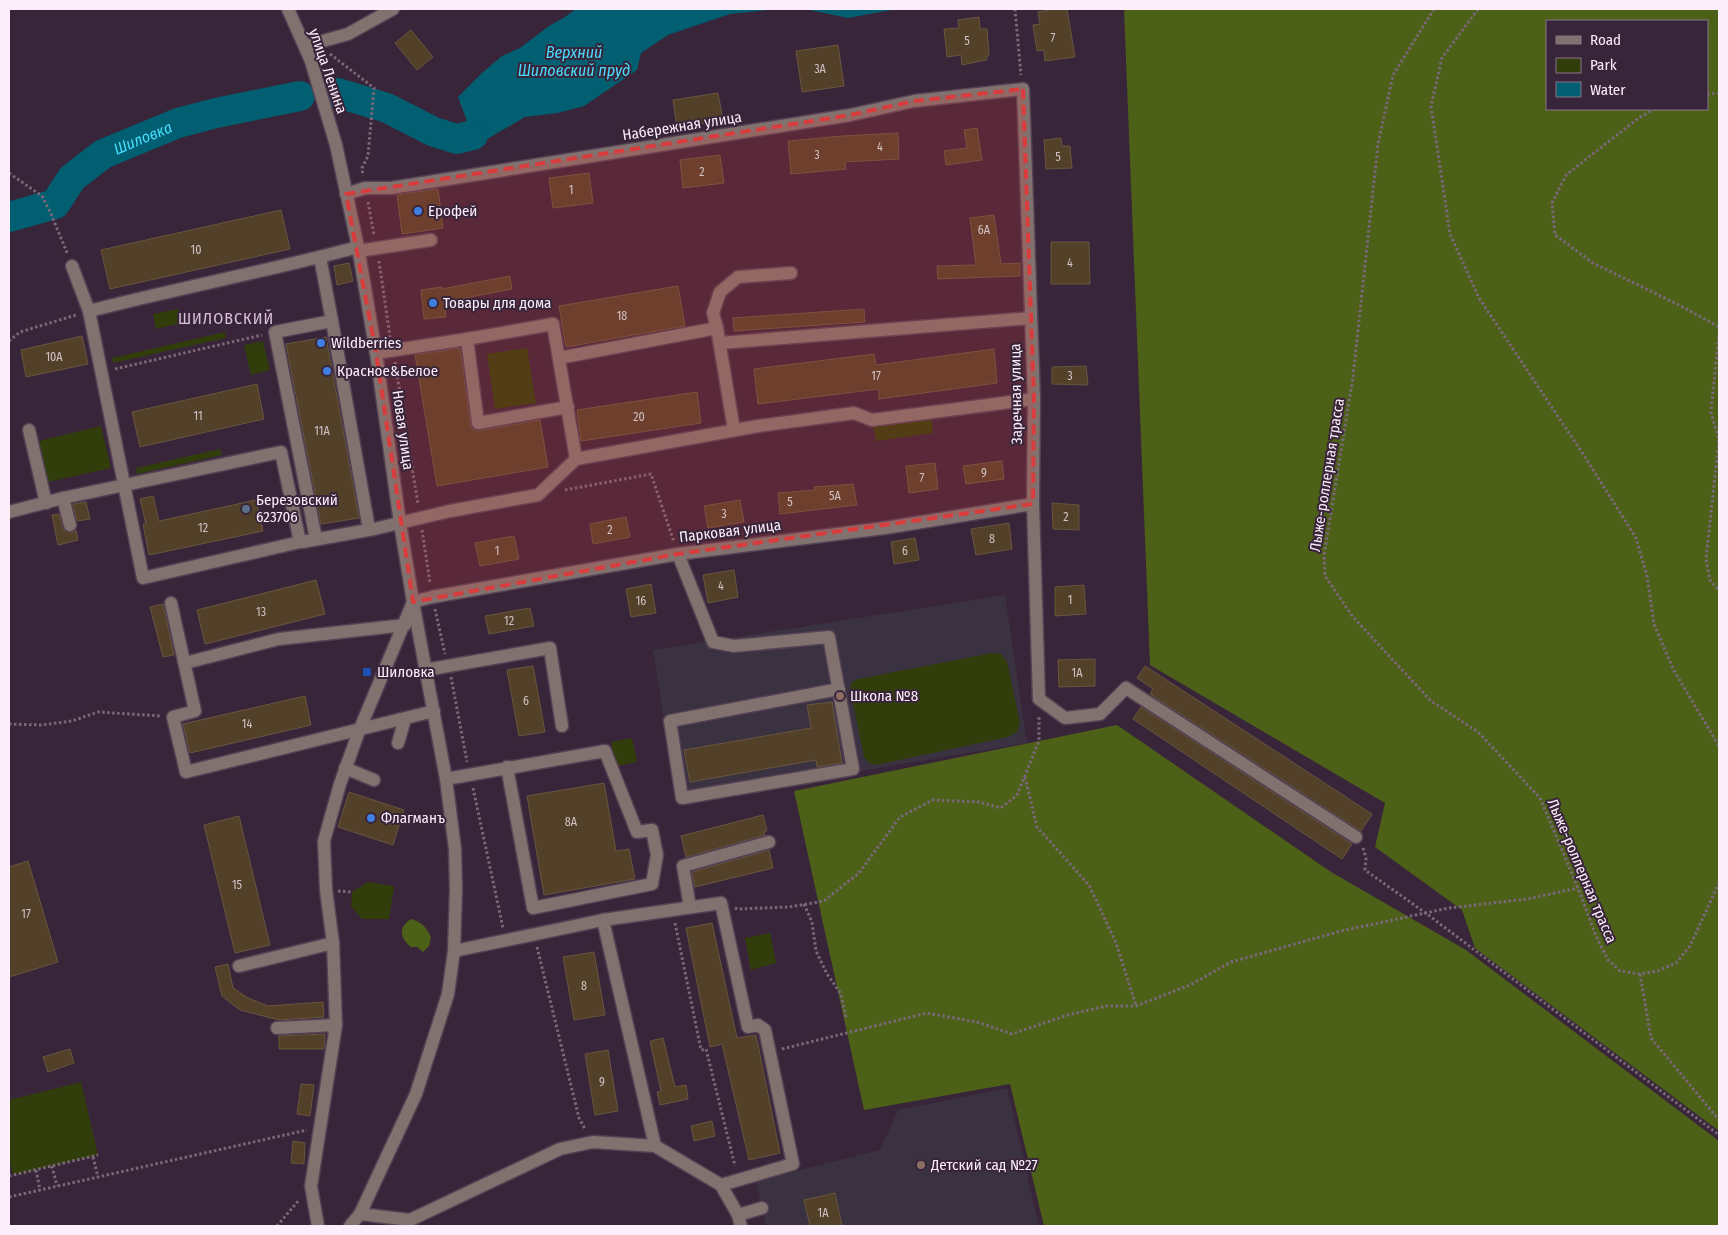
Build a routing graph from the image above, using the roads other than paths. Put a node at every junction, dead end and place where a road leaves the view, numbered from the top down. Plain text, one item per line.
1 (288, 9) edge
2 (393, 9) edge
3 (311, 45) junction
4 (1022, 89) joint
5 (336, 145) joint
6 (346, 194) junction
7 (431, 240) dead end
8 (358, 249) junction
9 (320, 257) junction
10 (72, 266) road end
11 (790, 273) dead end
12 (89, 311) junction
13 (1031, 318) junction
14 (332, 321) junction
15 (717, 328) junction
16 (467, 339) junction
17 (720, 343) junction
18 (376, 353) junction
19 (559, 358) junction
20 (1034, 399) junction
21 (568, 407) junction
22 (29, 430) dead end
23 (734, 430) junction
24 (576, 459) junction
25 (123, 486) junction
26 (64, 498) junction
27 (46, 503) junction
28 (1033, 504) junction
29 (9, 512) edge
30 (400, 523) junction
31 (70, 525) dead end
32 (369, 529) junction
33 (316, 539) junction
34 (300, 542) junction
35 (678, 554) junction
36 (413, 602) junction
37 (172, 603) dead end
38 (405, 625) junction
39 (185, 663) junction
40 (425, 670) junction
41 (839, 689) junction
42 (434, 711) junction
43 (405, 718) junction
44 (562, 726) dead end
45 (359, 730) junction
46 (398, 743) dead end
47 (507, 767) junction
48 (345, 768) junction
49 (446, 779) junction
50 (374, 780) dead end
51 (1356, 837) road end
52 (769, 842) dead end
53 (690, 907) junction
54 (603, 920) junction
55 (334, 944) junction
56 (454, 951) junction
57 (239, 966) dead end
58 (336, 1025) junction
59 (277, 1028) dead end
60 (655, 1146) junction
61 (721, 1185) junction
62 (762, 1208) dead end
63 (360, 1214) junction
64 (740, 1220) edge
65 (318, 1226) edge
66 (350, 1226) edge

1 - 3 street, улица Ленина
2 - 3 street
3 - 5 street, улица Ленина
4 - 6 street, Набережная улица
4 - 13 street, Заречная улица
5 - 6 street, Новая улица
6 - 8 street, Новая улица
7 - 8 street
8 - 9 street
8 - 18 street, Новая улица
9 - 12 street
9 - 14 street
10 - 12 street
11 - 15 street
12 - 25 street
13 - 17 street
13 - 20 street, Заречная улица
14 - 32 street
14 - 33 street
15 - 17 street
15 - 19 street
16 - 18 street
16 - 19 street
16 - 21 street
17 - 23 street
18 - 30 street, Новая улица
19 - 21 street
20 - 23 street
20 - 28 street, Заречная улица
21 - 24 street
22 - 27 street
23 - 24 street
24 - 30 street
25 - 26 street
25 - 34 street
25 - 34 street
26 - 27 street
26 - 31 street
27 - 29 street
28 - 35 street, Парковая улица
28 - 51 street, Заречная улица
30 - 32 street
30 - 36 street, Новая улица
32 - 33 street
33 - 34 street
35 - 36 street, Парковая улица
35 - 41 street
36 - 38 street
36 - 40 street, Новая улица
37 - 39 street
38 - 39 street
38 - 45 street
39 - 45 street
40 - 42 street, Новая улица
40 - 44 street
41 - 41 street
42 - 43 street
42 - 49 street, Новая улица
43 - 45 street
43 - 46 street
45 - 48 street
47 - 47 street
47 - 49 street
48 - 50 street
48 - 55 street
49 - 56 street, Новая улица
52 - 53 street
53 - 54 street
53 - 61 street
54 - 56 street
54 - 60 street
55 - 57 street
55 - 58 street
56 - 63 street, Новая улица
58 - 59 street
58 - 65 street
60 - 61 street
60 - 63 street
61 - 64 street
62 - 64 street
63 - 66 street, Новая улица

